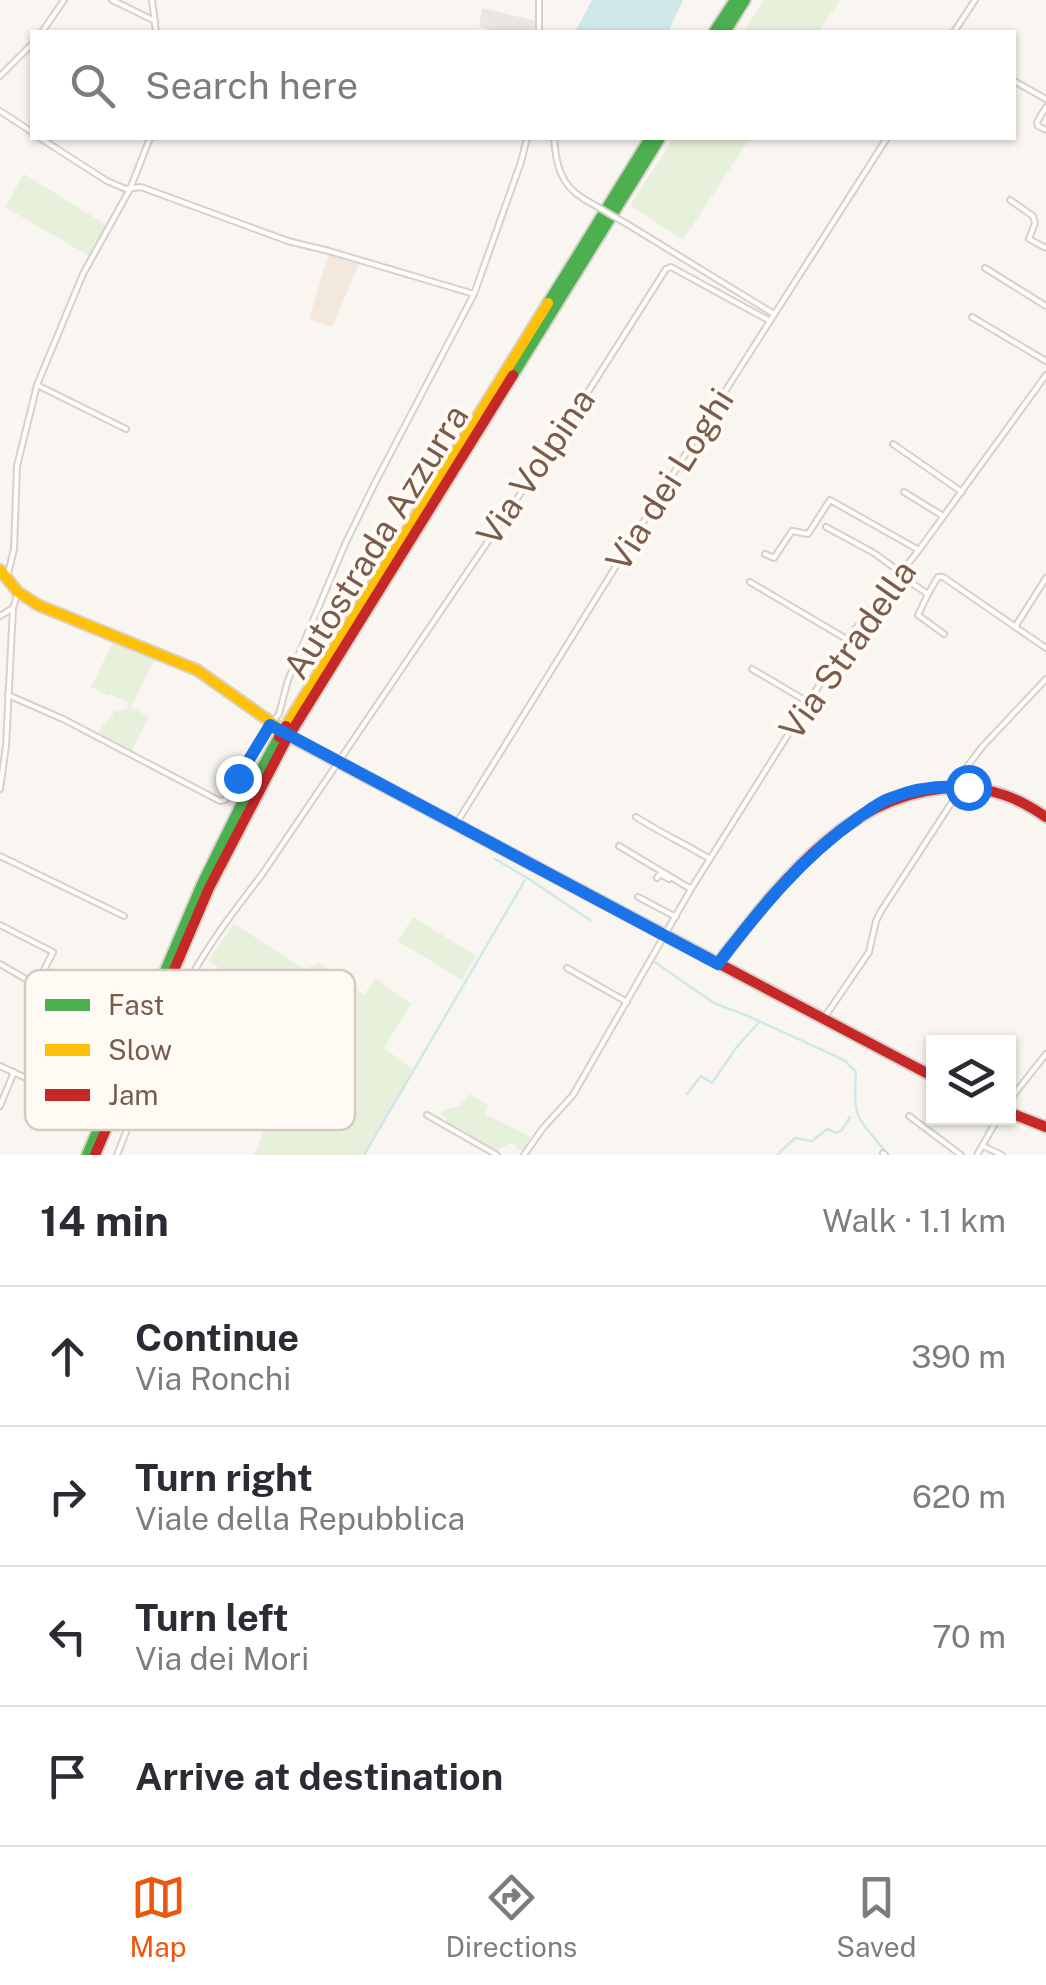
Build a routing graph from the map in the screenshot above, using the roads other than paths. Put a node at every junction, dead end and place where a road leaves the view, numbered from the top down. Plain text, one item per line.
1 (64, 0) edge
2 (112, 0) edge
3 (152, 0) edge
4 (540, 0) edge
5 (734, 0) edge
6 (745, 0) edge
7 (975, 0) edge
8 (155, 21) junction
9 (43, 30) edge
10 (156, 30) edge
11 (539, 30) edge
12 (715, 30) edge
13 (726, 30) edge
14 (955, 30) edge
15 (30, 46) edge
16 (0, 76) edge
17 (1016, 81) edge
18 (1046, 99) edge
19 (1046, 107) edge
20 (0, 110) edge
21 (1046, 130) edge
22 (30, 131) edge
23 (43, 140) edge
24 (149, 140) edge
25 (526, 140) edge
26 (554, 140) edge
27 (649, 140) edge
28 (659, 140) edge
29 (886, 140) edge
30 (130, 189) junction
31 (1010, 200) dead end
32 (1046, 248) edge
33 (985, 268) dead end
34 (474, 294) junction
35 (1046, 306) edge
36 (774, 314) junction
37 (972, 318) dead end
38 (770, 320) junction
39 (1046, 361) edge
40 (1046, 375) edge
41 (38, 385) junction
42 (126, 429) dead end
43 (893, 444) dead end
44 (904, 492) dead end
45 (962, 492) junction
46 (944, 516) junction
47 (826, 527) dead end
48 (919, 550) junction
49 (764, 554) dead end
50 (899, 573) junction
51 (4, 574) edge
52 (1046, 578) edge
53 (750, 582) dead end
54 (18, 592) junction
55 (928, 594) junction
56 (13, 608) junction
57 (0, 616) edge
58 (1015, 627) junction
59 (944, 634) dead end
60 (848, 640) junction
61 (1046, 648) edge
62 (752, 670) dead end
63 (1046, 679) edge
64 (8, 695) junction
65 (808, 702) junction
66 (270, 725) junction
67 (289, 727) junction
68 (282, 739) junction
69 (339, 762) junction
70 (957, 786) junction
71 (0, 789) edge
72 (636, 817) dead end
73 (1046, 817) edge
74 (456, 824) junction
75 (619, 846) dead end
76 (0, 856) edge
77 (710, 859) junction
78 (657, 878) dead end
79 (691, 890) junction
80 (638, 897) dead end
81 (124, 916) dead end
82 (676, 917) junction
83 (0, 925) edge
84 (664, 935) junction
85 (0, 964) edge
86 (718, 964) junction
87 (568, 968) dead end
88 (44, 970) edge
89 (166, 970) edge
90 (174, 970) edge
91 (196, 970) edge
92 (25, 979) edge
93 (627, 1002) junction
94 (823, 1019) junction
95 (1046, 1054) edge
96 (0, 1066) edge
97 (14, 1072) junction
98 (926, 1073) edge
99 (25, 1078) edge
100 (1016, 1092) edge
101 (0, 1106) edge
102 (428, 1115) dead end
103 (1016, 1115) edge
104 (908, 1116) dead end
105 (994, 1125) edge
106 (1046, 1128) edge
107 (98, 1130) edge
108 (106, 1130) edge
109 (127, 1130) edge
110 (983, 1146) junction
111 (87, 1155) edge
112 (95, 1155) edge
113 (118, 1155) edge
114 (498, 1155) edge
115 (524, 1155) edge
116 (961, 1155) edge
117 (977, 1155) edge
118 (1002, 1155) edge

1 - 9 street
2 - 8 street
3 - 8 street
4 - 11 street
5 - 12 main road
6 - 13 main road
7 - 14 street
8 - 10 street
15 - 16 street
17 - 18 street
19 - 21 street
20 - 22 street
23 - 30 street
24 - 30 street
25 - 34 street
26 - 36 street, bridge
27 - 67 main road, Autostrada Azzurra
28 - 67 main road, Autostrada Azzurra
29 - 36 street, Via dei Loghi
30 - 34 street
30 - 41 street
31 - 32 street
33 - 35 street
34 - 66 street
36 - 38 street, Via dei Loghi
37 - 39 street
38 - 69 street, Via Volpina
38 - 74 street, Via dei Loghi
40 - 45 street, Via Stradella
41 - 42 street
41 - 51 street
43 - 45 street
44 - 46 street
45 - 46 street, Via Stradella
46 - 48 street, Via Stradella
47 - 50 street
48 - 49 street
48 - 50 street, Via Stradella
50 - 55 street
50 - 60 street, Via Stradella
51 - 54 main road
52 - 58 street
53 - 60 street
54 - 56 street
54 - 66 main road
55 - 58 street
55 - 59 street
56 - 57 street
56 - 64 street
58 - 61 street
60 - 65 street, Via Stradella
62 - 65 street
63 - 70 street
64 - 66 street
64 - 71 street
65 - 77 street, Via Stradella
66 - 69 main road
67 - 68 main road, Autostrada Azzurra, bridge
68 - 89 main road, Autostrada Azzurra
68 - 90 main road, Autostrada Azzurra
69 - 74 main road
69 - 91 street
70 - 73 main road
70 - 86 main road
70 - 94 street
72 - 77 street
74 - 84 main road
75 - 79 street
76 - 81 street
77 - 79 street, Via Stradella
78 - 79 street
79 - 82 street, Via Stradella
80 - 82 street
82 - 84 street, Via Stradella
83 - 88 street
84 - 86 main road
84 - 93 street, Via Stradella
85 - 92 street
86 - 94 main road
87 - 93 street
93 - 115 street, Via Stradella
94 - 98 main road
95 - 100 street
96 - 97 street
97 - 99 street
97 - 101 street
102 - 114 street
103 - 106 main road
104 - 116 street
105 - 110 street
107 - 111 main road, Autostrada Azzurra
108 - 112 main road, Autostrada Azzurra
109 - 113 street
110 - 117 street
110 - 118 street

